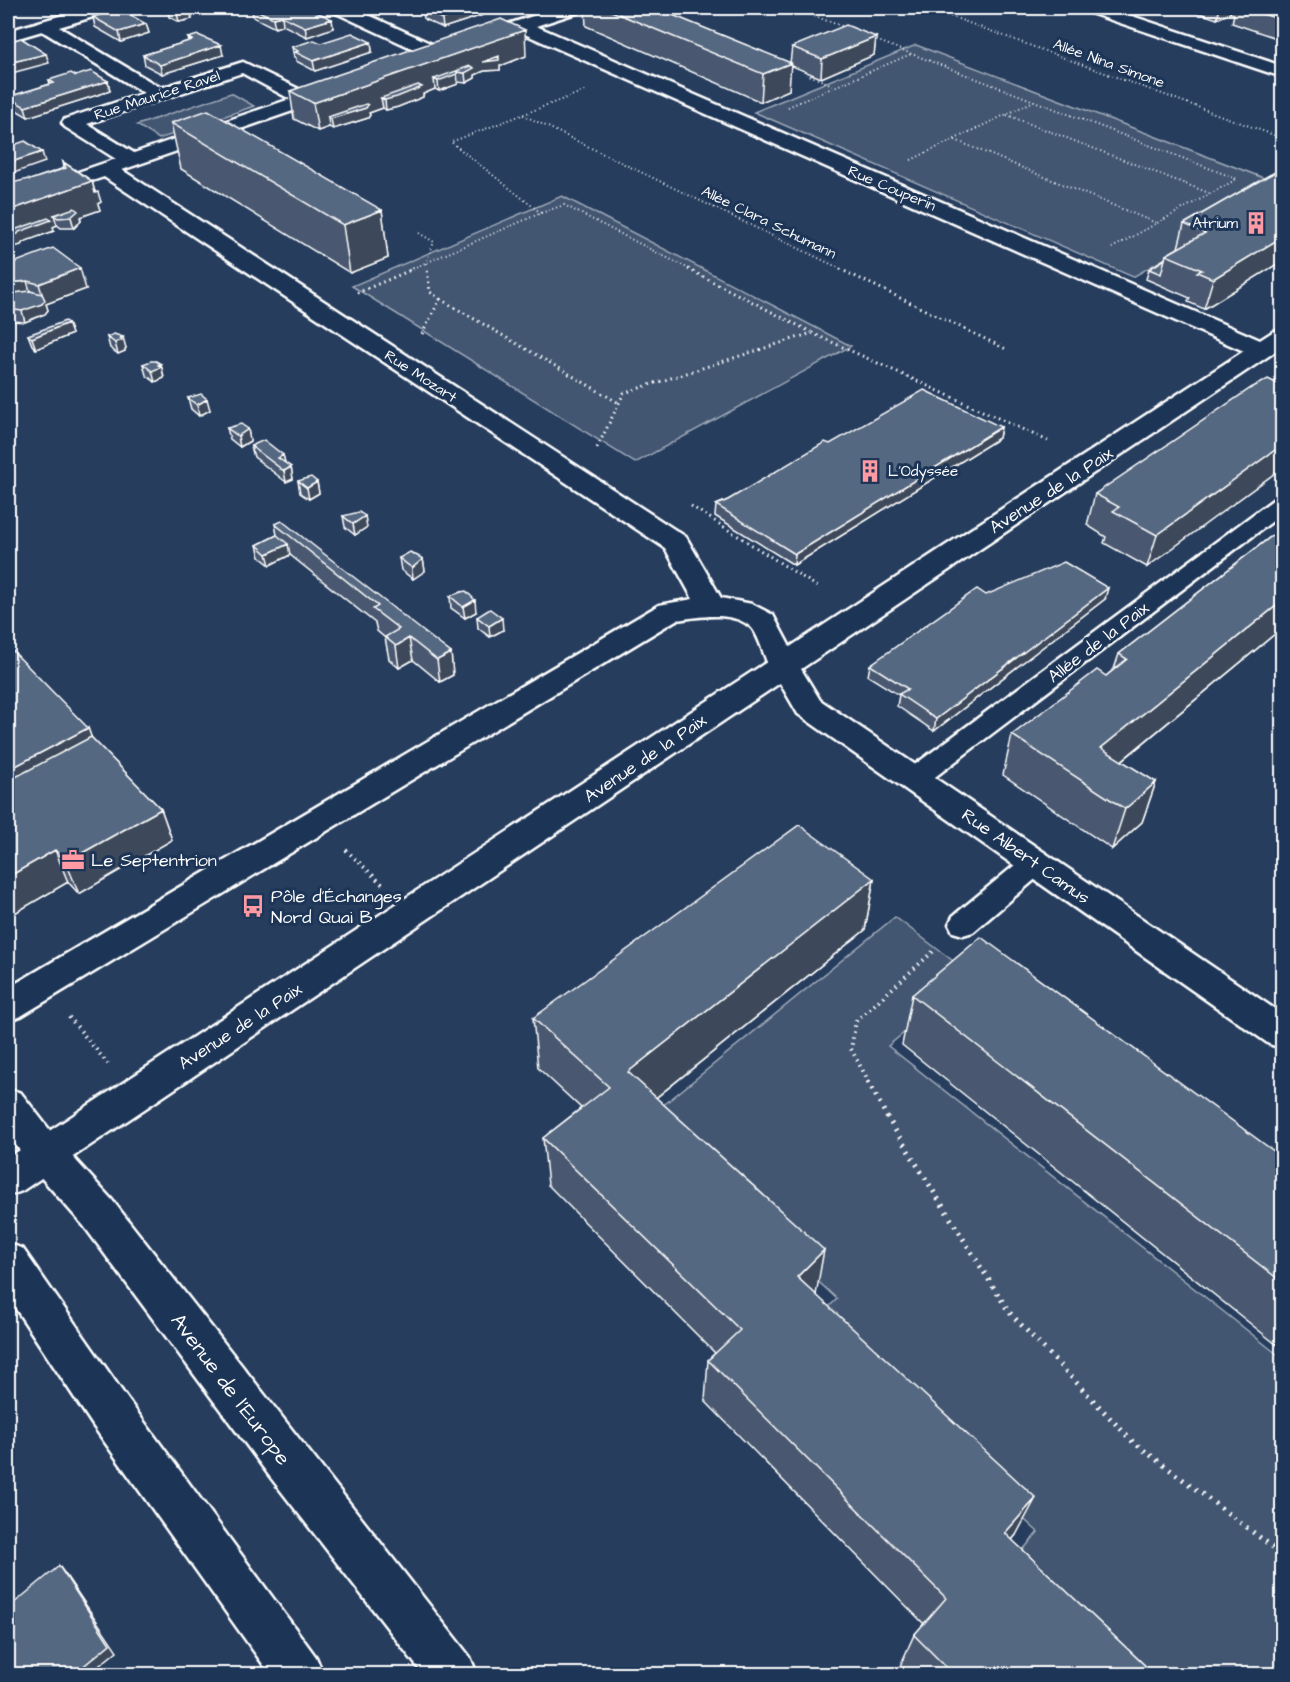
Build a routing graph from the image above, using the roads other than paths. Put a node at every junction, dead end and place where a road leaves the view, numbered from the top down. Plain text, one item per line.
1 (104, 8) edge
2 (340, 8) edge
3 (1093, 8) edge
4 (562, 9) edge
5 (44, 25) junction
6 (521, 26) junction
7 (8, 36) edge
8 (490, 36) edge
9 (459, 47) edge
10 (439, 54) junction
11 (417, 62) edge
12 (1282, 72) edge
13 (350, 85) edge
14 (159, 94) junction
15 (306, 100) junction
16 (131, 160) junction
17 (106, 169) junction
18 (8, 203) edge
19 (1272, 343) edge
20 (1282, 504) edge
21 (711, 606) junction
22 (784, 666) junction
23 (914, 779) junction
24 (1036, 864) junction
25 (963, 924) road end
26 (8, 1006) edge
27 (1282, 1033) edge
28 (8, 1105) edge
29 (45, 1154) junction
30 (8, 1179) edge
31 (8, 1262) edge
32 (299, 1674) edge
33 (453, 1674) edge

1 - 5 street
2 - 10 street
3 - 12 street
4 - 6 street
5 - 7 street
5 - 14 street
6 - 8 street
6 - 19 street, Rue Couperin
9 - 10 street
10 - 11 street
13 - 15 street
14 - 15 street, Rue Maurice Ravel
14 - 16 street, Rue Maurice Ravel
15 - 16 street
16 - 17 street
17 - 18 street
17 - 21 street, Rue Mozart
19 - 22 street, Avenue de la Paix
20 - 23 lane, Allée de la Paix
21 - 22 street, Rue Albert Camus
21 - 26 street, Rue Albert Camus
22 - 23 street, Rue Albert Camus
22 - 29 street, Avenue de la Paix
23 - 24 street, Rue Albert Camus
24 - 25 lane
24 - 27 street, Rue Albert Camus
28 - 29 street, Avenue de l'Europe
29 - 30 street, Avenue de la Paix
29 - 33 street, Avenue de l'Europe
31 - 32 street

